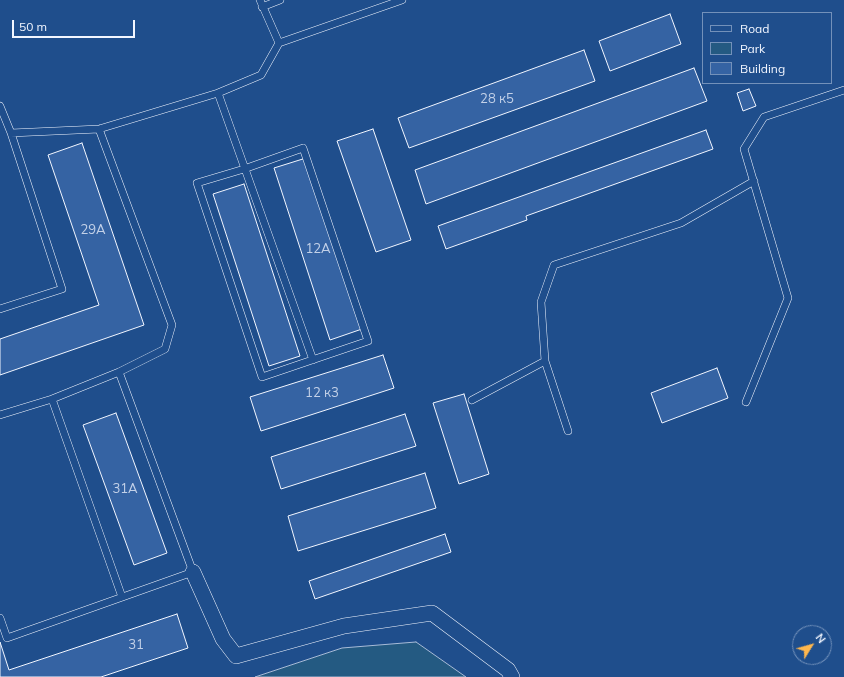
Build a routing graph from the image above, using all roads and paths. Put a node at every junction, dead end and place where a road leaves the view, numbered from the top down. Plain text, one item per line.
1 (280, 0) edge
2 (402, 0) edge
3 (261, 3) edge
4 (279, 43) junction
5 (844, 90) edge
6 (218, 93) junction
7 (0, 106) edge
8 (99, 129) junction
9 (11, 133) junction
10 (244, 169) junction
11 (754, 181) junction
12 (0, 309) edge
13 (313, 360) junction
14 (545, 361) junction
15 (119, 372) junction
16 (52, 398) junction
17 (472, 400) dead end
18 (746, 402) dead end
19 (0, 415) edge
20 (568, 431) dead end
21 (193, 572) junction
22 (122, 597) junction
23 (0, 618) edge
24 (512, 677) edge

1 - 3 lane
2 - 4 lane
3 - 4 lane
4 - 6 lane
5 - 11 lane
6 - 8 lane
6 - 10 lane
7 - 9 lane
8 - 9 lane
8 - 15 lane
9 - 12 lane
10 - 13 lane
10 - 13 lane
10 - 13 lane
11 - 14 lane
11 - 18 lane
14 - 17 lane
14 - 20 lane
15 - 16 lane
15 - 21 lane
16 - 19 lane
16 - 22 lane
21 - 22 lane
21 - 24 street
22 - 23 lane

